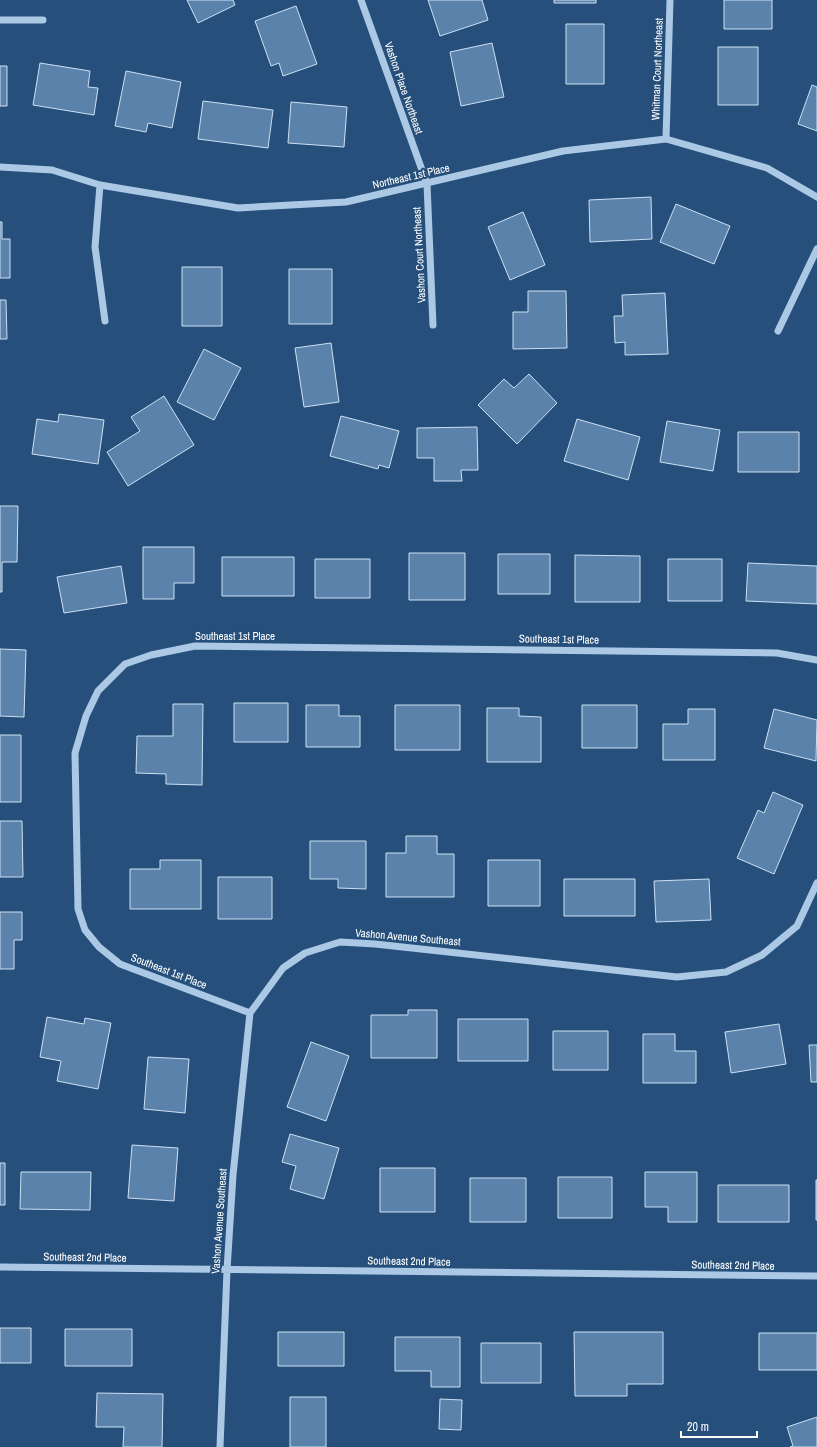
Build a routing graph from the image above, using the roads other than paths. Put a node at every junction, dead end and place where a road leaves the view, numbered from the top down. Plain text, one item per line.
1 (361, 0) edge
2 (670, 0) edge
3 (0, 20) edge
4 (43, 20) dead end
5 (666, 139) junction
6 (0, 168) edge
7 (426, 184) junction
8 (100, 185) junction
9 (817, 197) edge
10 (817, 249) edge
11 (105, 321) dead end
12 (433, 325) dead end
13 (778, 331) dead end
14 (817, 660) edge
15 (817, 883) edge
16 (250, 1013) junction
17 (0, 1267) edge
18 (227, 1270) junction
19 (817, 1276) edge
20 (220, 1447) edge

1 - 7 street, Vashon Place Northeast
2 - 5 street, Whitman Court Northeast
3 - 4 street
5 - 7 street, Northeast 1st Place
5 - 9 street, Northeast 1st Place
6 - 8 street, Northeast 1st Place
7 - 8 street, Northeast 1st Place
7 - 12 street, Vashon Court Northeast
8 - 11 street
10 - 13 street
14 - 16 street, Southeast 1st Place
15 - 16 street, Vashon Avenue Southeast
16 - 18 street, Vashon Avenue Southeast
17 - 18 street, Southeast 2nd Place
18 - 19 street, Southeast 2nd Place
18 - 20 street, Vashon Avenue Southeast

